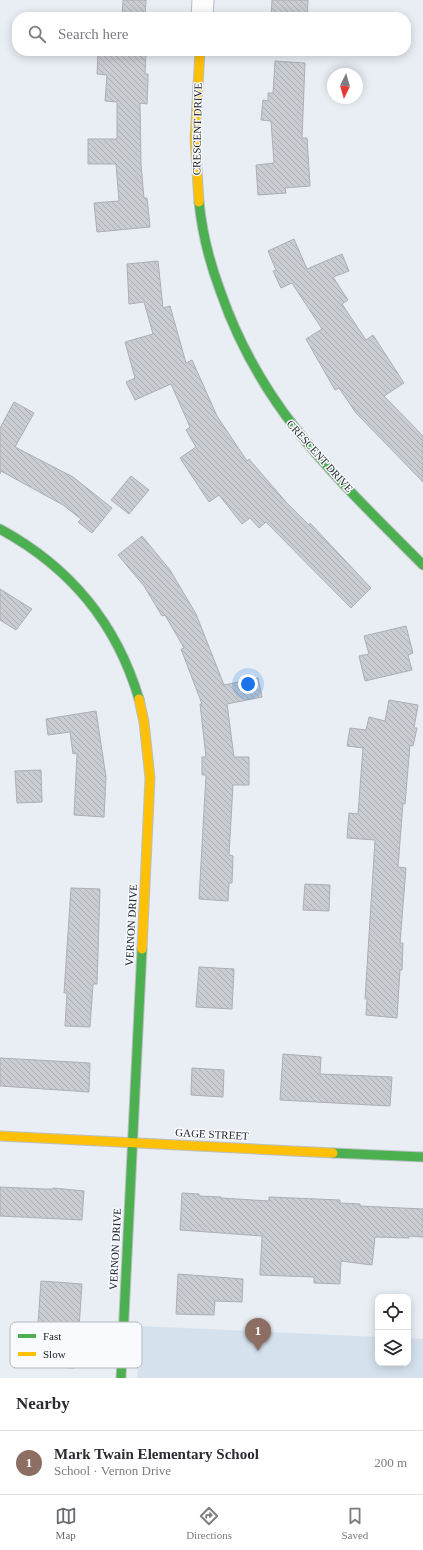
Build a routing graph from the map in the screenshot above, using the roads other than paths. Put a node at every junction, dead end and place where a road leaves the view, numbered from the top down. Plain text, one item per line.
1 (203, 0) edge
2 (202, 12) edge
3 (200, 56) edge
4 (0, 529) edge
5 (423, 565) edge
6 (0, 1136) edge
7 (132, 1143) junction
8 (423, 1157) edge
9 (124, 1322) edge
10 (121, 1368) edge
11 (121, 1378) edge

1 - 2 street
3 - 5 street, CRESCENT DRIVE
4 - 7 street, VERNON DRIVE
6 - 7 street, GAGE STREET
7 - 8 street, GAGE STREET
7 - 9 street, VERNON DRIVE
10 - 11 street, VERNON DRIVE

